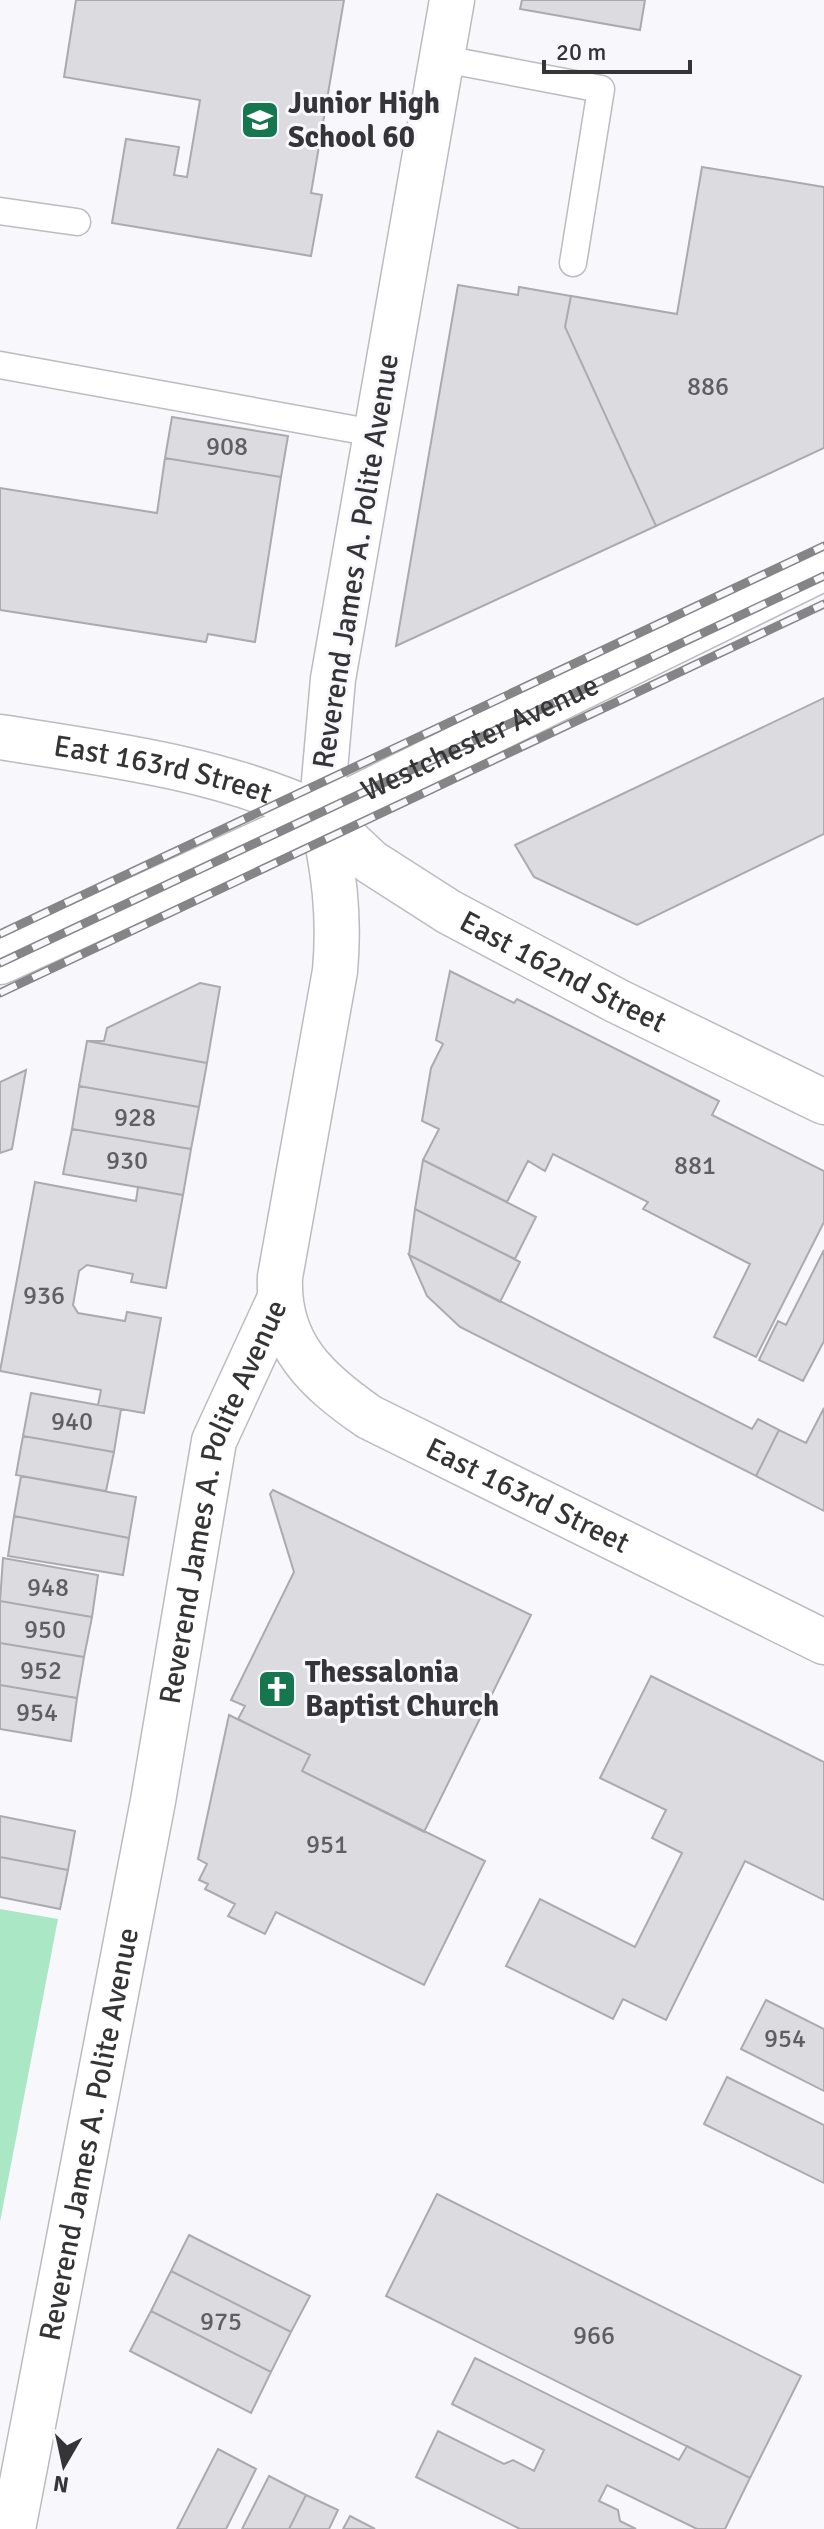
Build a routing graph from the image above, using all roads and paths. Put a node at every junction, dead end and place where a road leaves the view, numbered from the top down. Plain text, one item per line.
1 (452, 0) edge
2 (444, 59) junction
3 (0, 211) edge
4 (77, 222) dead end
5 (573, 263) dead end
6 (0, 365) edge
7 (374, 433) junction
8 (824, 568) edge
9 (0, 737) edge
10 (321, 815) junction
11 (0, 962) edge
12 (824, 1102) edge
13 (279, 1300) junction
14 (824, 1642) edge
15 (13, 2529) edge

1 - 2 street, Reverend James A. Polite Avenue
2 - 5 lane
2 - 7 street, Reverend James A. Polite Avenue
3 - 4 lane
6 - 7 lane
7 - 10 street, Reverend James A. Polite Avenue
8 - 10 street, Westchester Avenue
9 - 10 street, East 163rd Street
10 - 11 street, Westchester Avenue
10 - 12 street, East 162nd Street
10 - 13 street, Reverend James A. Polite Avenue
13 - 14 street, East 163rd Street
13 - 15 street, Reverend James A. Polite Avenue

